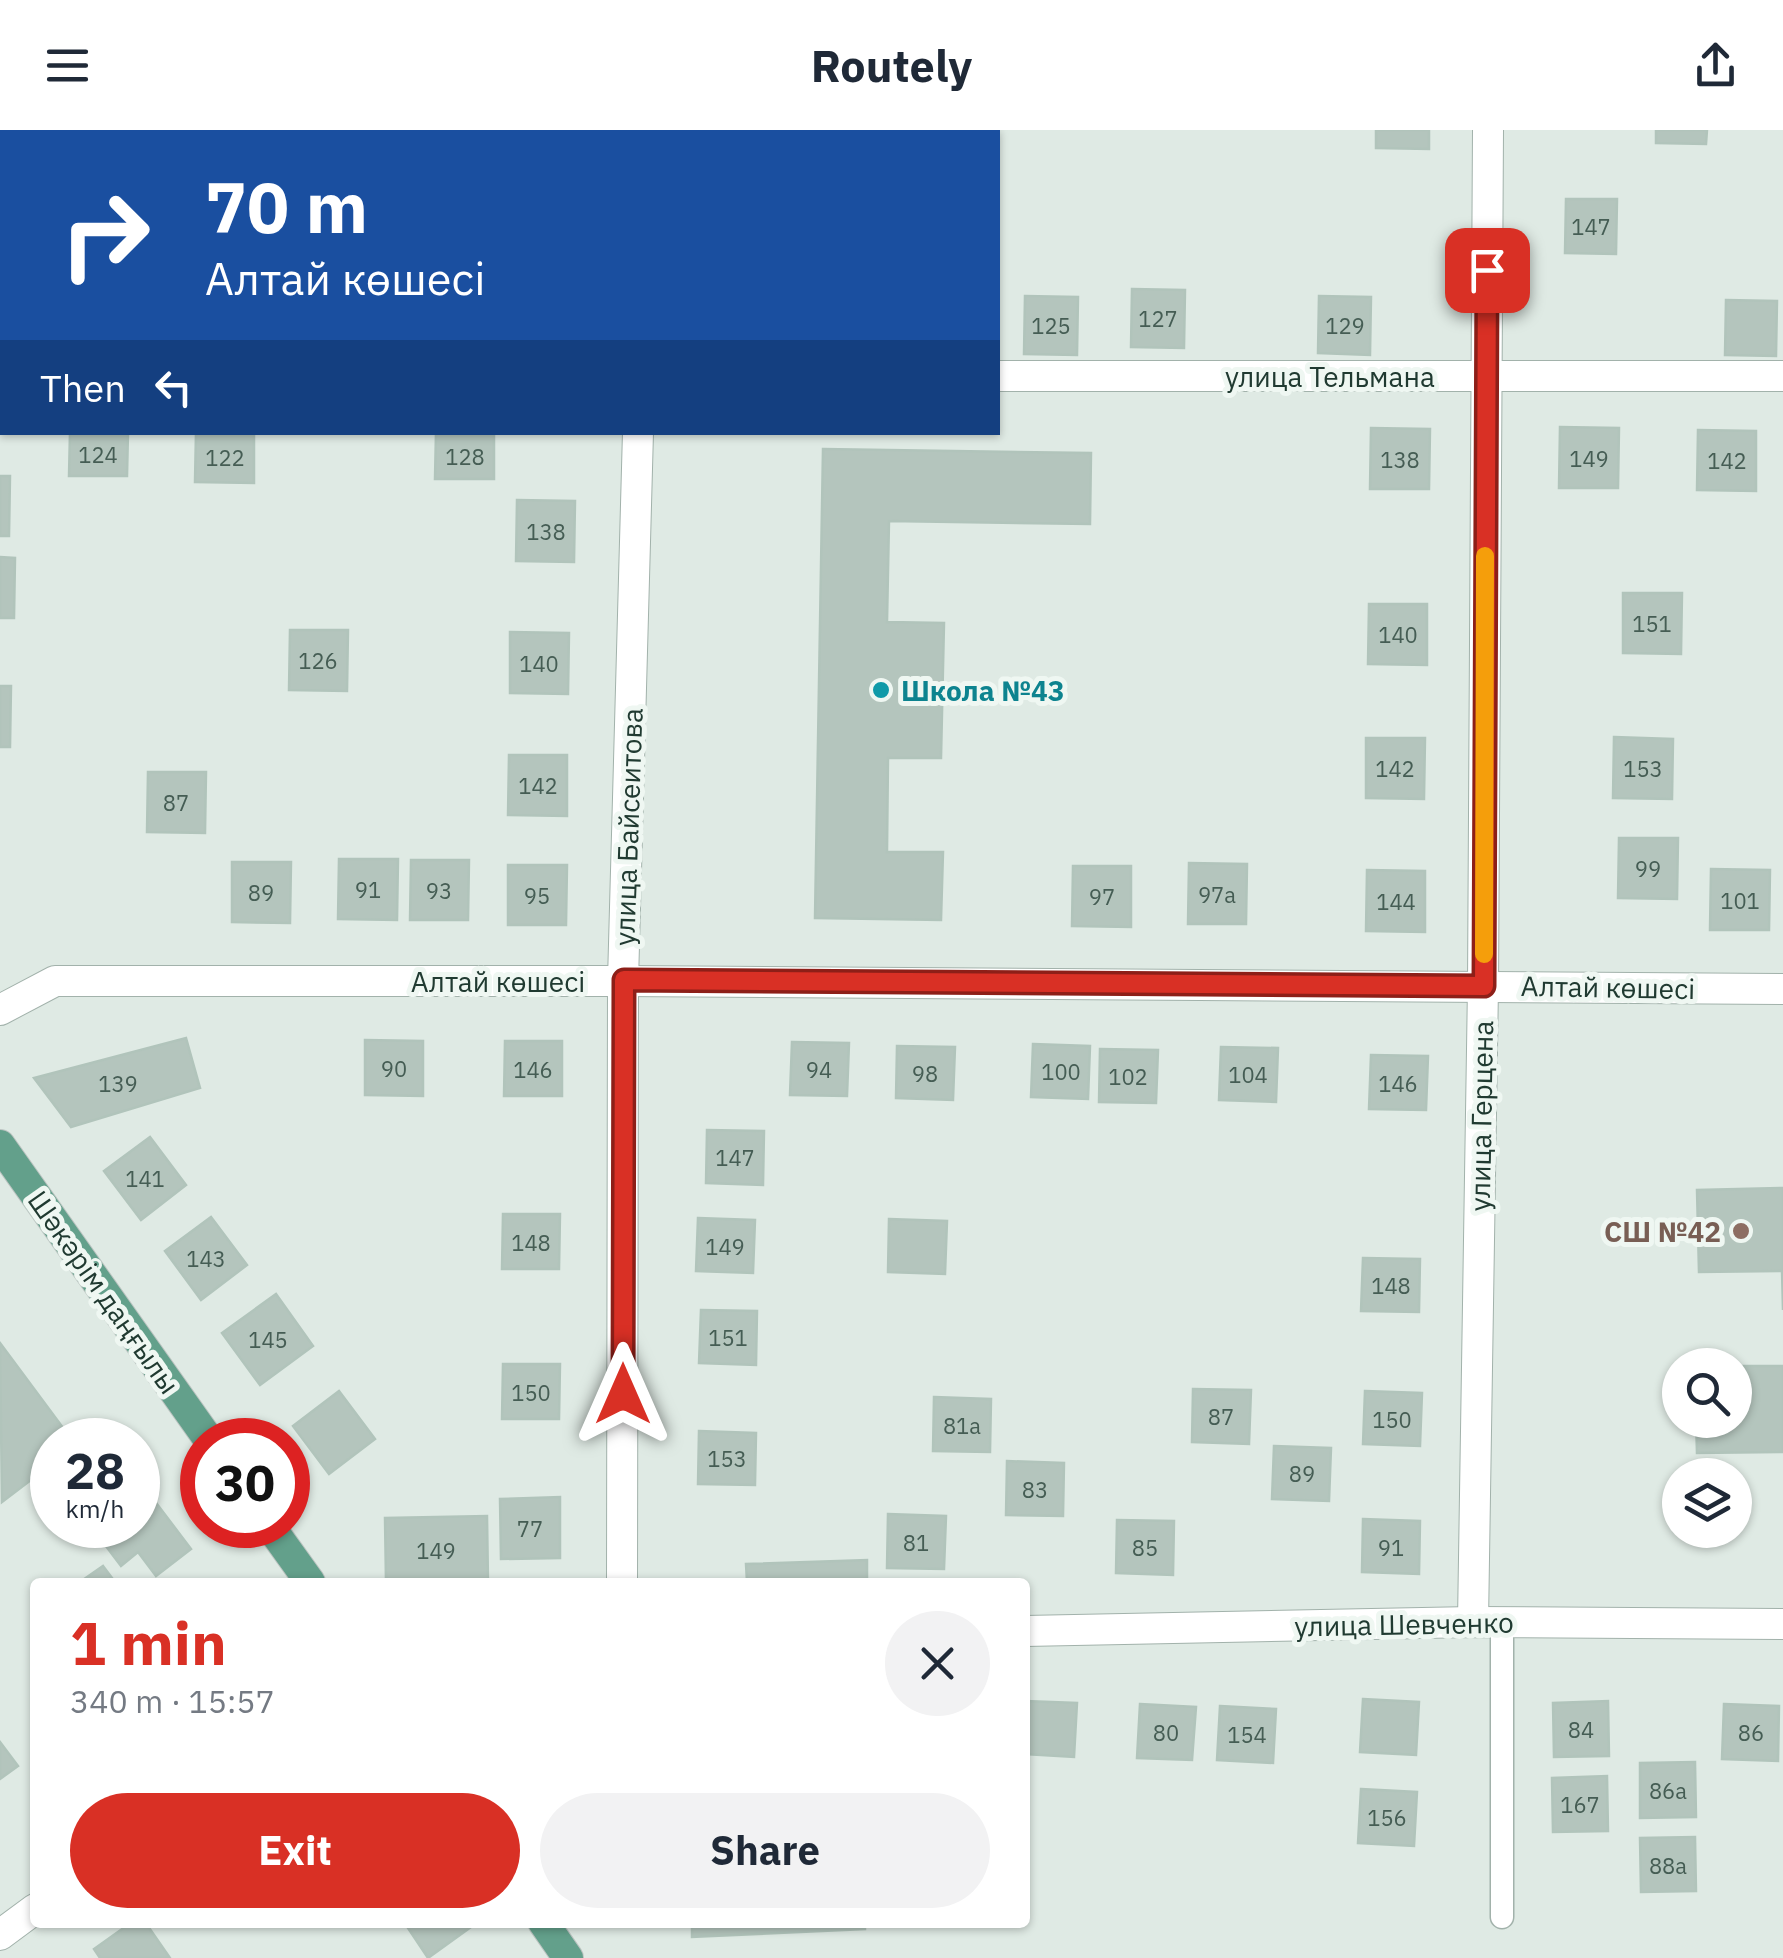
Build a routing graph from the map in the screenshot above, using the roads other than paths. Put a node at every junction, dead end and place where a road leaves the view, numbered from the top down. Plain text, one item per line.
1 (1488, 130) edge
2 (1000, 376) edge
3 (1486, 376) junction
4 (1783, 376) edge
5 (638, 435) edge
6 (624, 980) junction
7 (1484, 986) junction
8 (1783, 989) edge
9 (0, 1010) edge
10 (0, 1144) edge
11 (193, 1418) edge
12 (286, 1548) edge
13 (307, 1578) edge
14 (622, 1578) edge
15 (1488, 1622) junction
16 (1783, 1624) edge
17 (1030, 1630) edge
18 (30, 1913) edge
19 (1502, 1917) dead end
20 (548, 1928) edge
21 (0, 1935) edge
22 (568, 1958) edge

1 - 3 street, улица Герцена
2 - 3 street, улица Тельмана
3 - 4 street, улица Тельмана
3 - 7 street, улица Герцена
5 - 6 street, улица Байсеитова
6 - 7 street, Алтай көшесі
6 - 9 street, Алтай көшесі
6 - 14 street, улица Байсеитова
7 - 8 street, Алтай көшесі
7 - 15 street, улица Герцена
10 - 11 main road, Шәкәрім даңғылы
12 - 13 main road
15 - 16 street, улица Шевченко
15 - 17 street, улица Шевченко
15 - 19 lane
18 - 21 street
20 - 22 main road

